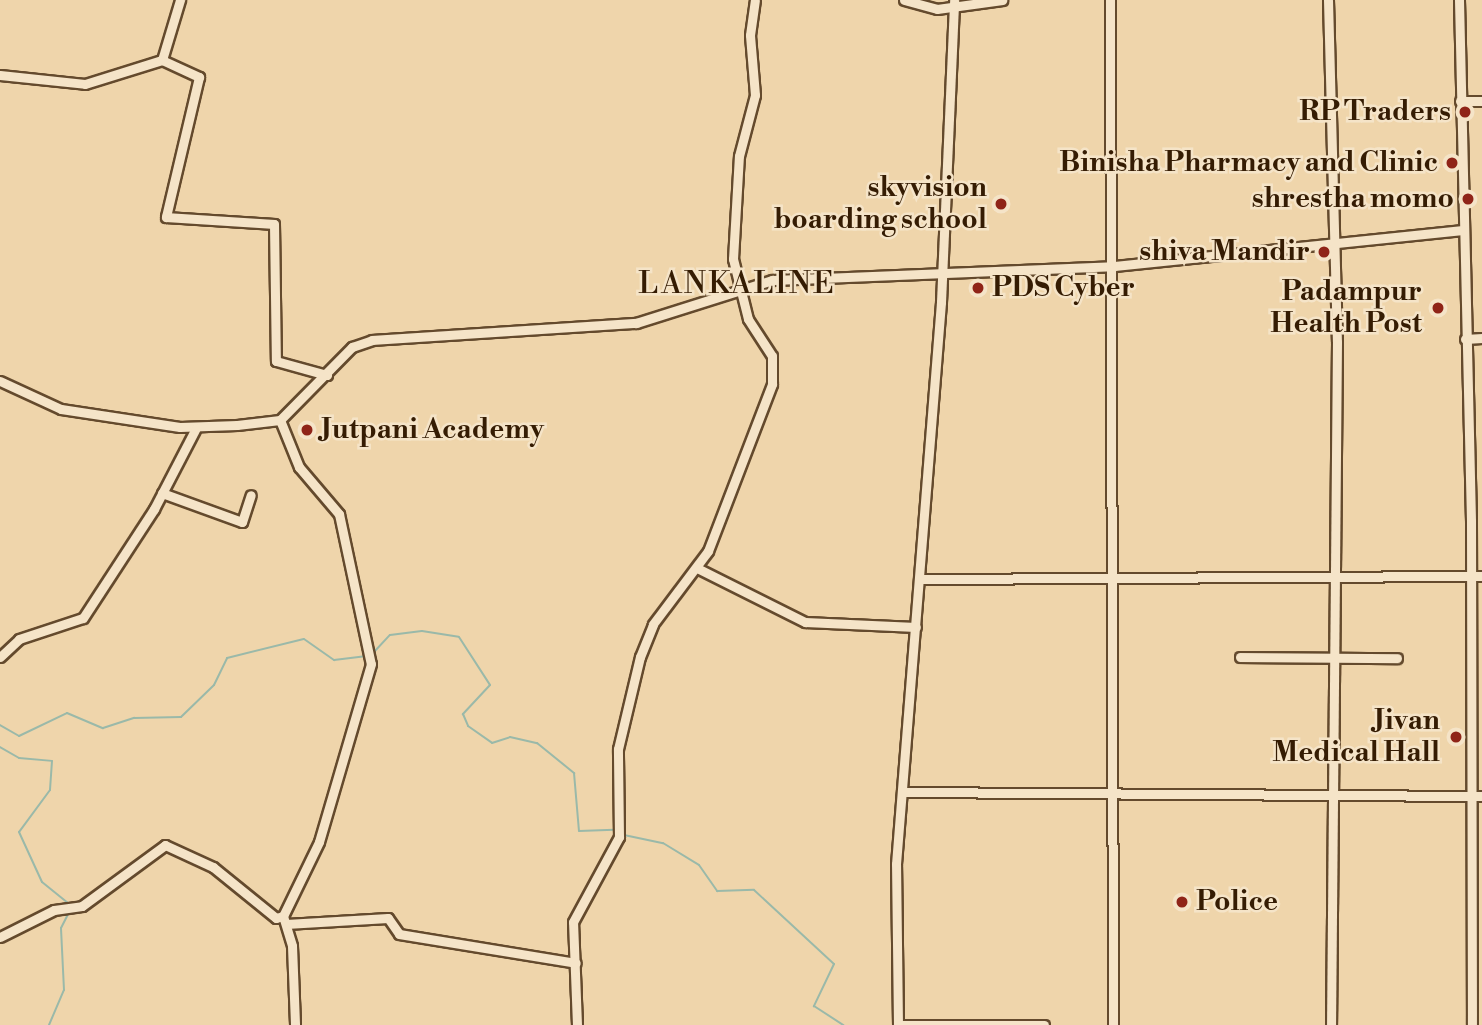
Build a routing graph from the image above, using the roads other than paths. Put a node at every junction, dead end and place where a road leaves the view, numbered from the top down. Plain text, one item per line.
1 (180, 0) edge
2 (755, 0) edge
3 (904, 0) edge
4 (1002, 0) edge
5 (1110, 0) edge
6 (1328, 0) edge
7 (1459, 0) edge
8 (954, 4) edge
9 (162, 61) junction
10 (0, 75) edge
11 (1460, 101) junction
12 (1482, 101) edge
13 (1463, 230) junction
14 (1331, 247) junction
15 (1114, 265) junction
16 (942, 275) junction
17 (738, 294) junction
18 (1482, 338) edge
19 (1465, 339) junction
20 (327, 375) junction
21 (0, 382) edge
22 (280, 420) junction
23 (196, 428) junction
24 (162, 493) junction
25 (251, 495) dead end
26 (699, 569) junction
27 (1477, 576) edge
28 (1114, 577) junction
29 (1332, 577) junction
30 (922, 579) junction
31 (916, 628) junction
32 (0, 656) edge
33 (1240, 657) dead end
34 (1332, 658) junction
35 (1397, 658) dead end
36 (904, 792) junction
37 (1114, 796) junction
38 (1477, 796) edge
39 (1331, 797) junction
40 (284, 920) junction
41 (0, 937) edge
42 (576, 962) junction
43 (295, 1025) edge
44 (577, 1025) edge
45 (900, 1025) edge
46 (1044, 1025) edge
47 (1113, 1025) edge
48 (1331, 1025) edge
49 (1472, 1025) edge

1 - 9 street
2 - 17 street
3 - 8 street
4 - 8 street
5 - 15 street
6 - 14 street
7 - 11 street
8 - 16 street
9 - 10 street
9 - 20 street
11 - 12 street
11 - 13 street
13 - 14 street
13 - 19 street
14 - 15 street
14 - 29 street
15 - 16 street
15 - 28 street
16 - 17 street
16 - 30 street
17 - 20 street
17 - 26 street
18 - 19 street
19 - 27 street
20 - 22 street
21 - 23 street
22 - 23 street
22 - 40 street
23 - 24 street
24 - 25 street
24 - 32 street
26 - 31 street
26 - 42 street
27 - 29 street
27 - 38 street
28 - 29 street
28 - 30 street
28 - 37 street
29 - 34 street
30 - 31 street
31 - 36 street
33 - 34 street
34 - 35 street
34 - 39 street
36 - 37 street
36 - 45 street
37 - 39 street
37 - 47 street
38 - 39 street
38 - 49 street
39 - 48 street
40 - 41 street
40 - 42 street
40 - 43 street
42 - 44 street
45 - 46 street

